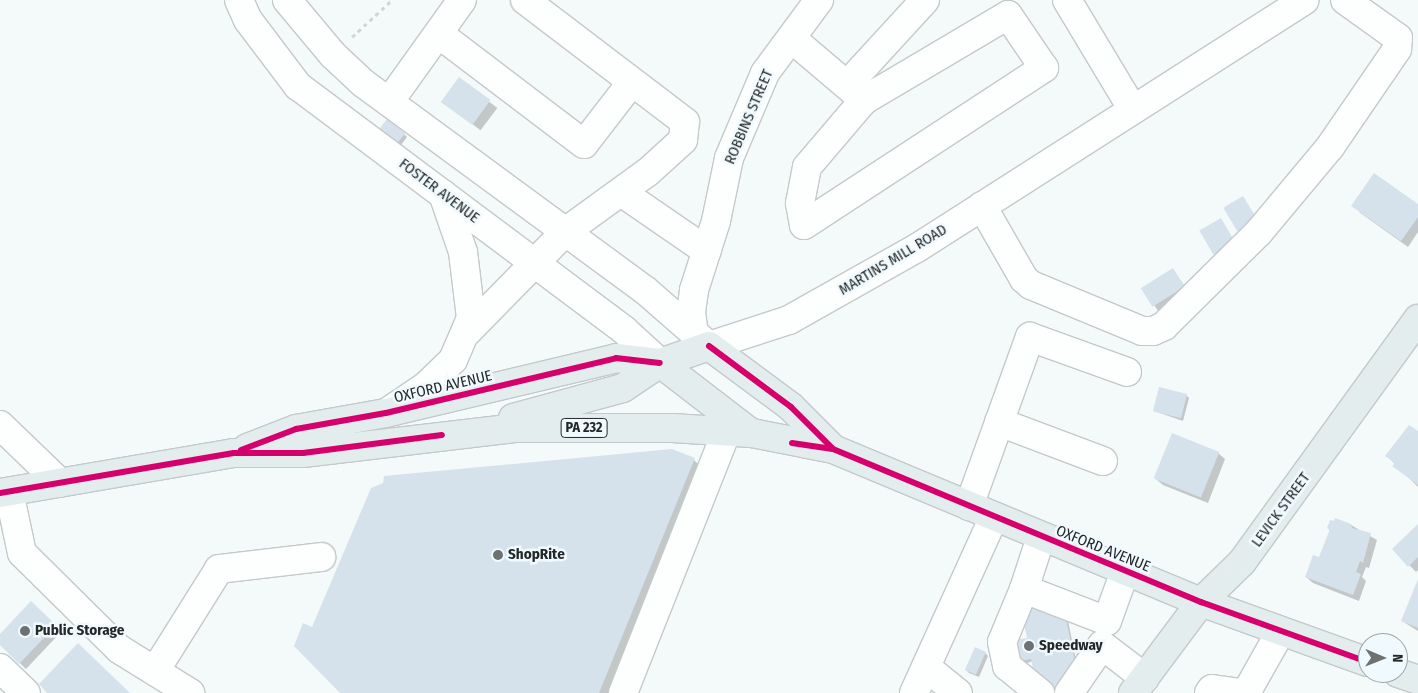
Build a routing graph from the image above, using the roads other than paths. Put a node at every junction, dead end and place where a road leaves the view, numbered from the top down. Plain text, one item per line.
1 (239, 0) edge
2 (287, 0) edge
3 (462, 0) edge
4 (525, 0) edge
5 (819, 0) edge
6 (925, 0) edge
7 (1067, 0) edge
8 (1305, 0) edge
9 (1345, 0) edge
10 (1004, 8) edge
11 (439, 34) junction
12 (791, 38) junction
13 (632, 82) junction
14 (856, 92) junction
15 (389, 102) junction
16 (1133, 110) junction
17 (621, 192) junction
18 (443, 194) junction
19 (982, 206) junction
20 (565, 232) junction
21 (707, 251) junction
22 (535, 264) junction
23 (1418, 318) edge
24 (467, 332) junction
25 (701, 340) junction
26 (660, 363) junction
27 (1127, 372) dead end
28 (386, 413) junction
29 (999, 422) junction
30 (0, 425) edge
31 (740, 432) junction
32 (442, 435) junction
33 (832, 449) junction
34 (234, 453) junction
35 (1104, 461) dead end
36 (60, 483) junction
37 (4, 492) edge
38 (969, 506) junction
39 (994, 517) junction
40 (1041, 537) junction
41 (321, 557) dead end
42 (1125, 571) junction
43 (1024, 589) junction
44 (1201, 602) junction
45 (1280, 631) junction
46 (1105, 633) junction
47 (1358, 658) edge
48 (926, 667) junction
49 (0, 668) edge
50 (155, 671) junction
51 (1139, 685) edge
52 (26, 693) edge
53 (190, 693) edge
54 (623, 693) edge
55 (914, 693) edge
56 (958, 693) edge
57 (1040, 693) edge
58 (1068, 693) edge
59 (1209, 693) edge
60 (1240, 693) edge
61 (1246, 693) edge

1 - 18 street, FOSTER AVENUE
2 - 15 street
3 - 11 street
4 - 13 street
5 - 12 street, ROBBINS STREET
6 - 14 street
7 - 16 street
8 - 16 street, MARTINS MILL ROAD
9 - 19 street
10 - 14 street
10 - 14 street
11 - 13 street
11 - 15 street
12 - 14 street
12 - 21 street, ROBBINS STREET
13 - 17 street
15 - 20 street
16 - 19 street, MARTINS MILL ROAD
17 - 20 street
17 - 21 street
18 - 22 street, FOSTER AVENUE
18 - 24 street
19 - 25 street, MARTINS MILL ROAD
20 - 22 street
20 - 25 street
21 - 25 street, ROBBINS STREET
22 - 24 street
22 - 26 street, FOSTER AVENUE
23 - 44 main road, LEVICK STREET
24 - 28 street
25 - 26 main road, MARTINS MILL ROAD
25 - 33 main road, OXFORD AVENUE / PA 232
26 - 28 main road, OXFORD AVENUE / PA 232
26 - 31 main road, OXFORD AVENUE
26 - 32 main road, MARTINS MILL ROAD
27 - 29 street
28 - 34 main road, OXFORD AVENUE / PA 232
29 - 35 street
29 - 38 street
30 - 36 street
31 - 32 main road, OXFORD AVENUE / PA 232
31 - 33 main road, OXFORD AVENUE / PA 232
31 - 54 street
32 - 34 main road, OXFORD AVENUE / PA 232
33 - 38 main road, OXFORD AVENUE / PA 232
34 - 36 main road, OXFORD AVENUE / PA 232
36 - 37 main road, OXFORD AVENUE / PA 232
37 - 50 street
38 - 39 main road, OXFORD AVENUE / PA 232
39 - 40 main road, OXFORD AVENUE / PA 232
39 - 48 street
40 - 42 main road, OXFORD AVENUE / PA 232
40 - 43 street
41 - 50 street
42 - 44 main road, OXFORD AVENUE / PA 232
42 - 46 street
43 - 46 street
43 - 57 street
44 - 45 main road, OXFORD AVENUE / PA 232
44 - 51 main road, LEVICK STREET
45 - 47 main road, OXFORD AVENUE / PA 232
45 - 61 street
46 - 51 street
46 - 58 street
48 - 55 street
48 - 56 street
49 - 52 street
50 - 53 street
59 - 60 street

